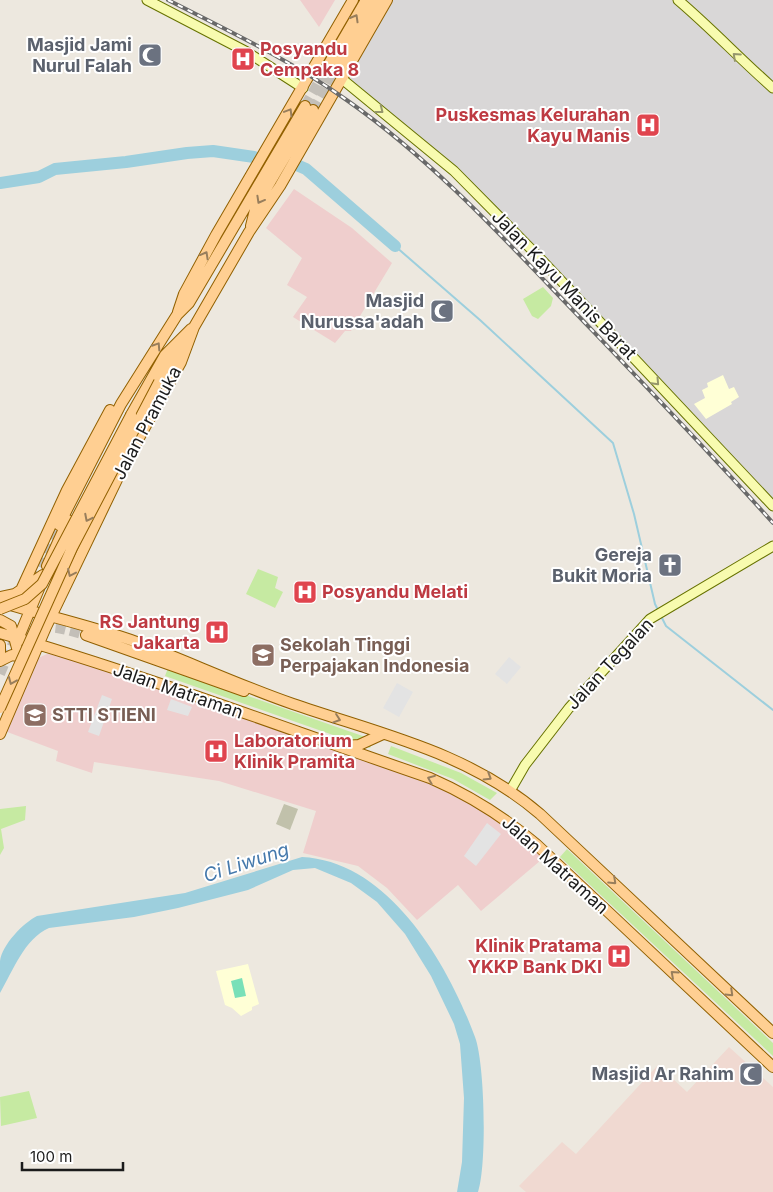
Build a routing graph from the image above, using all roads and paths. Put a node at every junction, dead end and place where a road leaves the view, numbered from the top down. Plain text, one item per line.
1 (147, 0) edge
2 (353, 0) edge
3 (366, 0) edge
4 (376, 0) edge
5 (387, 0) edge
6 (678, 0) edge
7 (335, 72) junction
8 (303, 88) junction
9 (773, 88) edge
10 (266, 164) junction
11 (252, 194) junction
12 (249, 232) junction
13 (177, 315) junction
14 (194, 327) junction
15 (138, 377) junction
16 (131, 387) junction
17 (773, 506) edge
18 (59, 525) tunnel mouth
19 (773, 546) edge
20 (43, 578) junction
21 (21, 590) junction
22 (61, 595) junction
23 (0, 597) edge
24 (0, 602) edge
25 (0, 609) edge
26 (29, 611) junction
27 (50, 617) junction
28 (0, 620) edge
29 (74, 623) junction
30 (0, 633) edge
31 (16, 634) junction
32 (86, 634) tunnel mouth
33 (40, 642) junction
34 (0, 645) edge
35 (0, 653) edge
36 (77, 656) junction
37 (20, 659) junction
38 (0, 661) edge
39 (27, 671) junction
40 (291, 703) junction
41 (0, 708) edge
42 (0, 734) edge
43 (383, 734) junction
44 (508, 789) junction
45 (773, 1034) edge
46 (773, 1067) edge

1 - 8 street
2 - 8 main road, Jalan Pramuka
7 -> 3 main road, Jalan Pramuka
4 - 7 main road, Jalan Pramuka
5 - 7 main road, Jalan Pramuka
9 -> 6 street
7 - 12 main road, Jalan Pramuka
7 -> 17 street, Jalan Kayu Manis Barat
10 -> 8 main road, Jalan Pramuka
10 - 10 main road, Jalan Pramuka
10 - 11 main road, Jalan Pramuka
10 - 11 main road
10 -> 12 main road, Jalan Pramuka
13 -> 10 main road, Jalan Pramuka
11 - 13 main road, Jalan Pramuka
12 - 14 main road, Jalan Pramuka
15 -> 13 main road, Jalan Pramuka
14 -> 22 main road, Jalan Pramuka
14 - 25 main road, bridge
14 -> 41 main road, bridge
15 - 16 main road, Jalan Pramuka
15 - 20 main road, Jalan Pramuka
16 - 18 main road
16 - 21 main road
19 - 44 street, Jalan Tegalan
20 - 21 main road
20 - 22 main road
20 - 26 main road, Jalan Pramuka
21 - 23 main road
22 - 27 main road, Jalan Pramuka
22 - 29 main road
24 - 26 main road, Jalan Matraman
26 - 27 main road, Jalan Matraman
26 - 31 main road, Jalan Pramuka
27 - 29 main road, Jalan Matraman
27 - 33 main road
28 - 31 main road
29 - 40 main road, Jalan Matraman
30 - 31 main road
31 - 33 main road
31 - 37 main road
32 - 40 main road, Jalan Matraman
33 - 36 main road, Jalan Matraman
33 - 39 main road
33 - 43 main road, Jalan Matraman
34 - 35 main road
36 - 39 main road
46 -> 36 main road, Jalan Matraman
37 - 38 main road
37 - 39 main road
39 - 42 main road
40 -> 43 main road, Jalan Matraman
43 -> 44 main road, Jalan Matraman
44 -> 45 main road, Jalan Matraman

